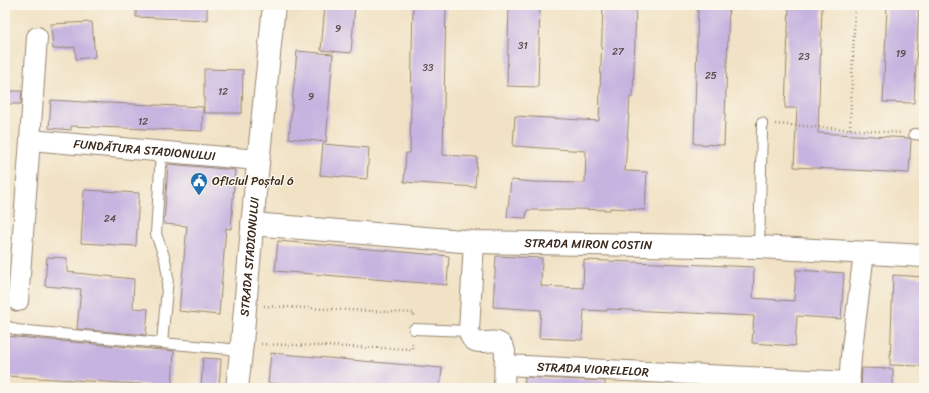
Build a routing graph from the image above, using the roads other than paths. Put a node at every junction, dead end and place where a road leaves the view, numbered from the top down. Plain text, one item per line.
1 (274, 5) edge
2 (37, 37) dead end
3 (762, 123) road end
4 (30, 140) junction
5 (161, 152) junction
6 (258, 160) junction
7 (252, 224) junction
8 (474, 242) junction
9 (759, 247) junction
10 (864, 253) junction
11 (924, 256) edge
12 (18, 301) dead end
13 (5, 326) edge
14 (414, 329) road end
15 (469, 331) junction
16 (162, 343) junction
17 (242, 347) junction
18 (505, 365) junction
19 (849, 385) edge
20 (237, 388) edge
21 (504, 388) edge

1 - 6 street, STRADA STADIONULUI
2 - 4 street
3 - 9 lane
4 - 5 street, FUNDĂTURA STADIONULUI
4 - 12 street
5 - 6 street, FUNDĂTURA STADIONULUI
5 - 16 lane
6 - 7 street, STRADA STADIONULUI
7 - 8 street, STRADA MIRON COSTIN
7 - 17 street, STRADA STADIONULUI
8 - 9 street, STRADA MIRON COSTIN
8 - 15 street
9 - 10 street, STRADA MIRON COSTIN
10 - 11 street, STRADA MIRON COSTIN
10 - 19 street, STRADA VIORELELOR
13 - 16 lane
14 - 15 lane
15 - 18 street
16 - 17 lane
17 - 20 street, STRADA STADIONULUI
18 - 19 street, STRADA VIORELELOR
18 - 21 street

